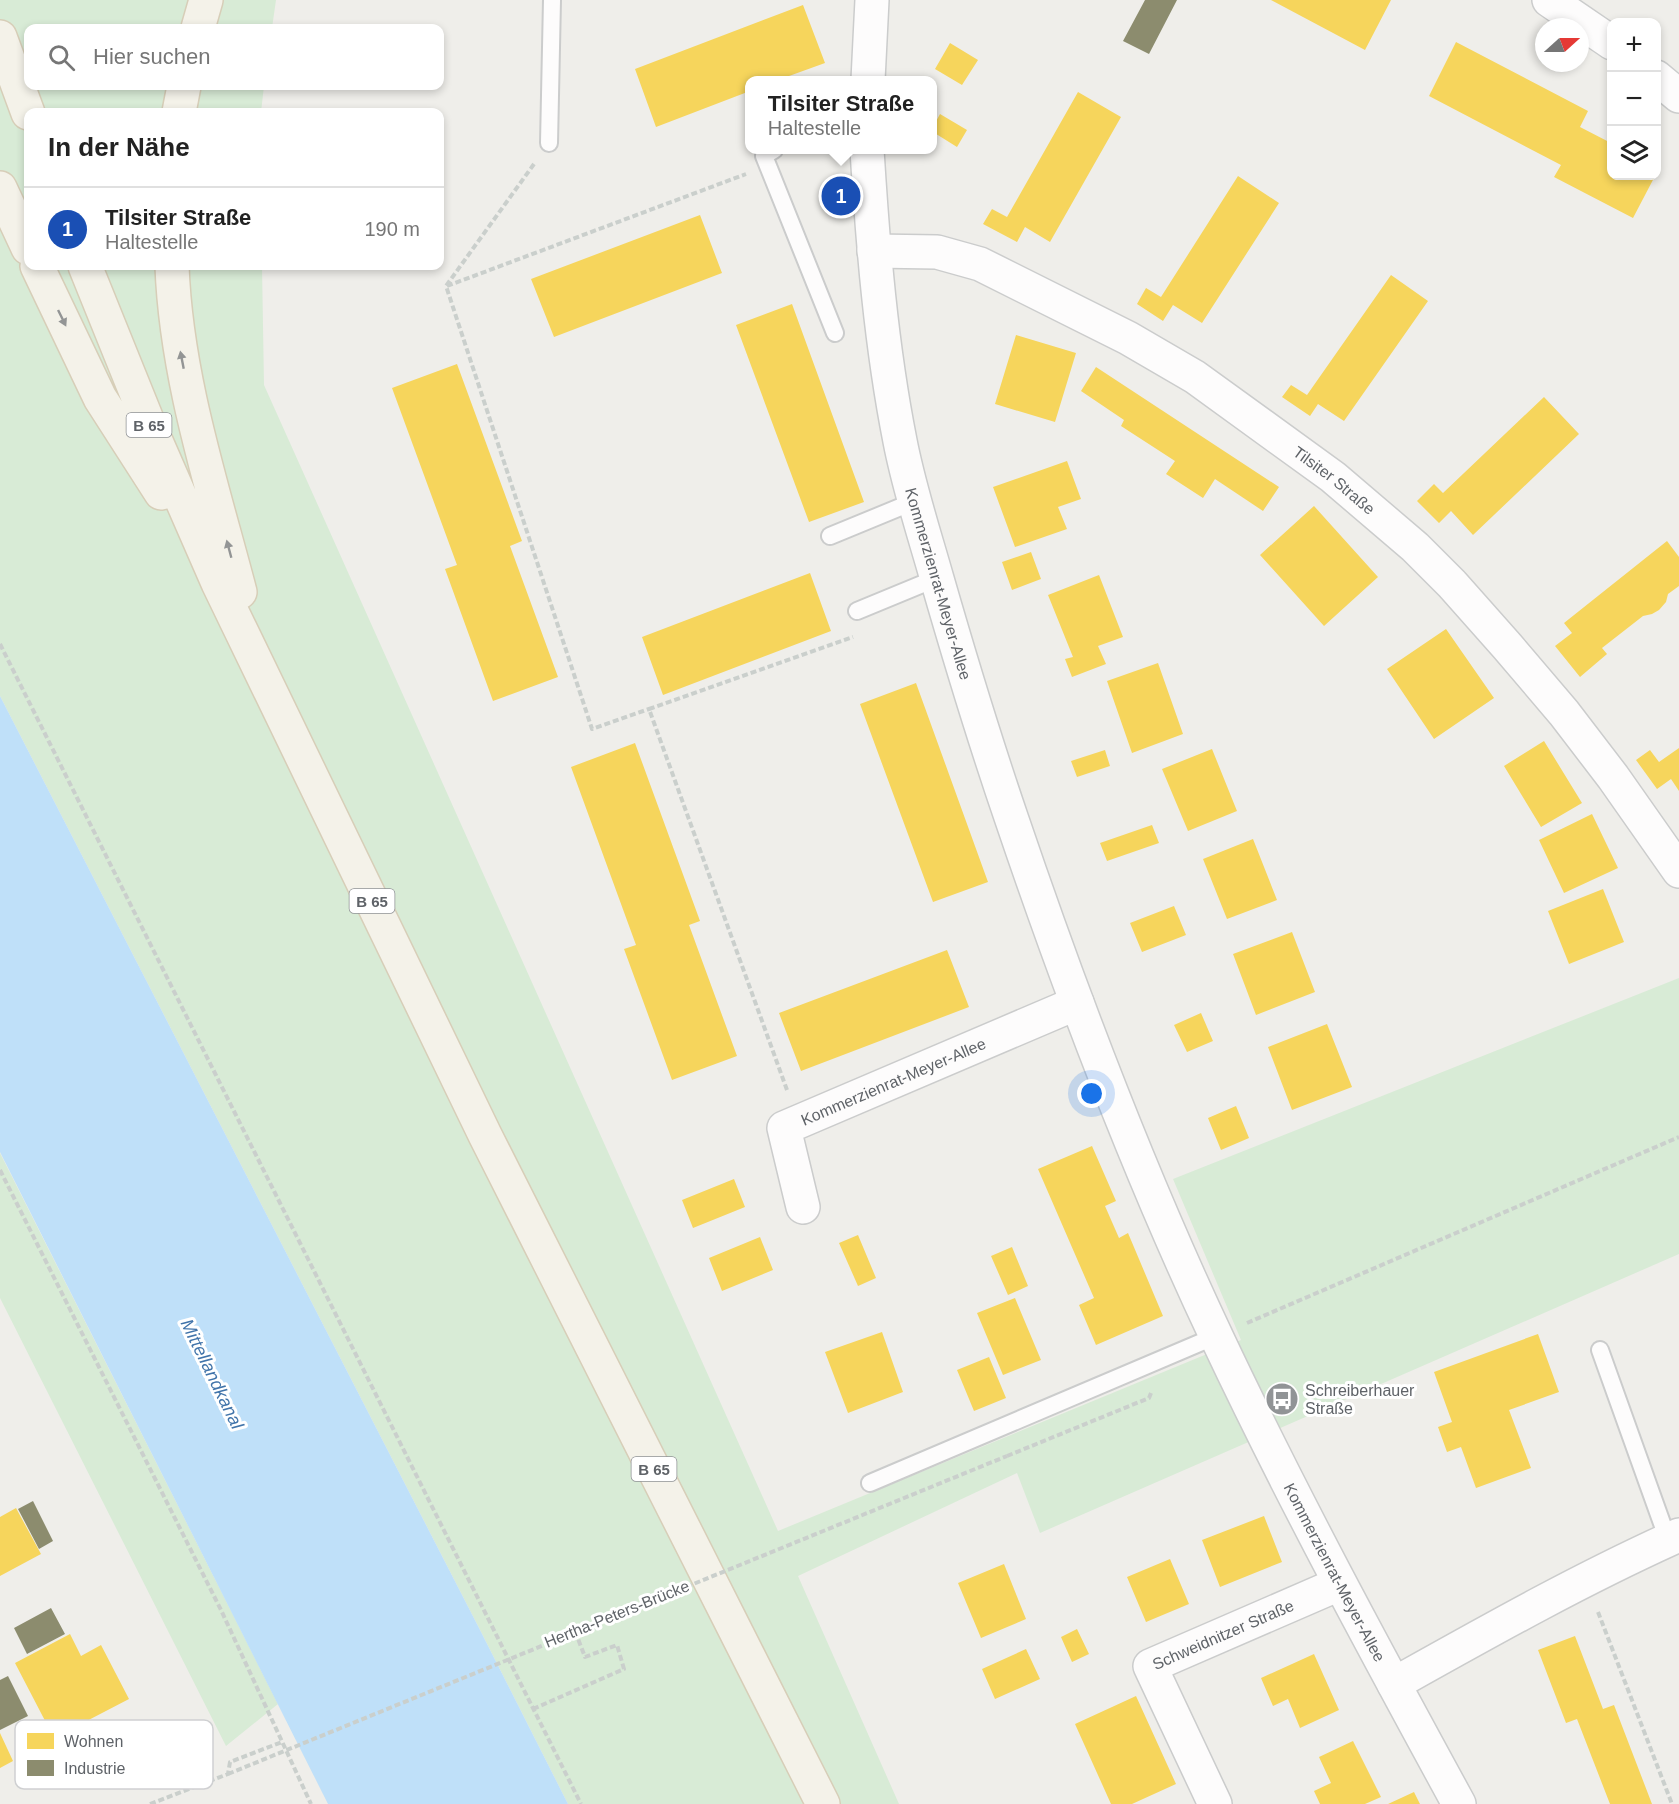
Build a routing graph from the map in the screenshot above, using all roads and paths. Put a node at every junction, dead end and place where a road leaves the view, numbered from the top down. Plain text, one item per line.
1 (206, 0) edge
2 (552, 0) edge
3 (872, 0) edge
4 (1549, 0) edge
5 (199, 24) edge
6 (0, 37) edge
7 (1607, 40) edge
8 (868, 76) edge
9 (1661, 81) edge
10 (183, 90) edge
11 (1679, 96) edge
12 (26, 108) edge
13 (180, 108) edge
14 (549, 143) joint
15 (867, 154) edge
16 (771, 157) edge
17 (0, 188) edge
18 (24, 239) edge
19 (874, 251) junction
20 (39, 270) edge
21 (88, 270) edge
22 (172, 270) edge
23 (446, 286) junction
24 (835, 333) dead end
25 (915, 501) junction
26 (830, 536) dead end
27 (937, 578) junction
28 (218, 583) junction
29 (857, 611) dead end
30 (857, 636) dead end
31 (0, 645) edge
32 (259, 666) junction
33 (649, 709) junction
34 (1679, 871) edge
35 (1077, 1003) junction
36 (798, 1122) junction
37 (1679, 1137) edge
38 (0, 1170) edge
39 (802, 1207) dead end
40 (1216, 1336) junction
41 (1600, 1350) dead end
42 (1007, 1456) dead end
43 (870, 1483) dead end
44 (1674, 1538) edge
45 (1585, 1580) junction
46 (1339, 1584) junction
47 (575, 1632) junction
48 (1394, 1684) junction
49 (533, 1709) junction
50 (282, 1742) junction
51 (228, 1774) junction
52 (213, 1780) edge
53 (189, 1789) edge
54 (150, 1804) edge
55 (311, 1804) edge
56 (581, 1804) edge
57 (823, 1804) edge
58 (1215, 1804) edge
59 (1459, 1804) edge
60 (1672, 1804) edge

1 - 5 main road
2 - 14 lane
3 - 8 street
4 - 7 street
6 - 12 main road
9 - 11 street
10 - 13 main road
14 - 23 path
15 - 19 street, Kommerzienrat-Meyer-Allee
16 - 23 path
16 - 24 lane
17 - 18 main road
19 - 25 street, Kommerzienrat-Meyer-Allee
19 - 34 street, Tilsiter Straße
20 -> 28 main road
21 - 28 main road, B 65
32 -> 22 main road
23 - 33 path
25 - 26 lane
25 - 27 street, Kommerzienrat-Meyer-Allee
27 - 29 lane
27 - 35 street, Kommerzienrat-Meyer-Allee
28 - 32 main road, B 65
30 - 33 path
31 - 49 path
32 - 57 main road, B 65
33 - 36 path
35 - 36 street, Kommerzienrat-Meyer-Allee
35 - 40 street, Kommerzienrat-Meyer-Allee
36 - 39 street, Kommerzienrat-Meyer-Allee
37 - 40 path
38 - 50 path
40 - 43 lane
40 - 46 street, Kommerzienrat-Meyer-Allee
41 - 44 lane
42 - 47 path, Hertha-Peters-Brücke, bridge
44 - 45 street
45 - 48 street
45 - 60 path
46 - 48 street, Kommerzienrat-Meyer-Allee
46 - 58 street, Schweidnitzer Straße
47 - 49 path
47 - 51 path, Hertha-Peters-Brücke, bridge
48 - 59 street, Kommerzienrat-Meyer-Allee
49 - 56 path
50 - 51 path
50 - 55 path
51 - 52 path, Hertha-Peters-Brücke
53 - 54 path, Hertha-Peters-Brücke

